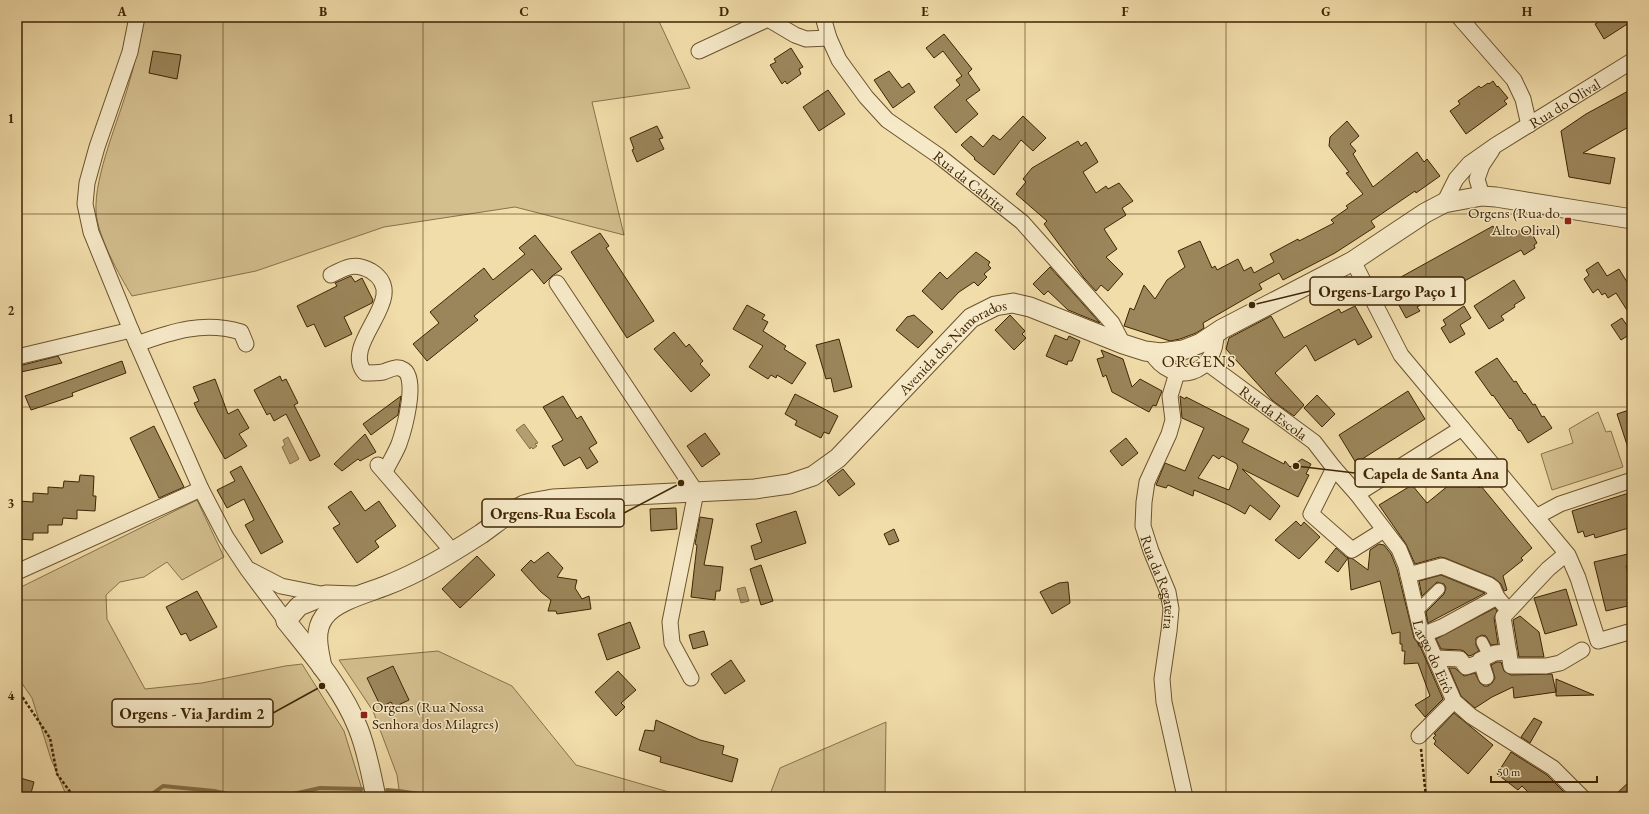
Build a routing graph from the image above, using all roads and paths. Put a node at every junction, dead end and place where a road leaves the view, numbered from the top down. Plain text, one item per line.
1 (137, 17) edge
2 (823, 17) edge
3 (1459, 17) edge
4 (829, 38) junction
5 (699, 51) dead end
6 (1632, 61) edge
7 (1529, 125) junction
8 (1496, 145) junction
9 (1482, 196) junction
10 (1444, 203) junction
11 (1632, 219) edge
12 (1353, 261) junction
13 (331, 275) dead end
14 (557, 282) dead end
15 (131, 330) junction
16 (1216, 333) junction
17 (137, 344) junction
18 (246, 344) dead end
19 (1123, 344) junction
20 (1151, 352) junction
21 (17, 357) edge
22 (1207, 363) junction
23 (1177, 373) junction
24 (1462, 428) junction
25 (1334, 468) junction
26 (1632, 480) edge
27 (201, 488) junction
28 (696, 492) junction
29 (1357, 494) junction
30 (1536, 517) junction
31 (1384, 530) junction
32 (453, 552) junction
33 (1566, 554) junction
34 (248, 570) junction
35 (17, 572) edge
36 (1408, 575) junction
37 (1439, 589) dead end
38 (326, 595) junction
39 (357, 596) junction
40 (1497, 598) junction
41 (1508, 610) junction
42 (1417, 611) junction
43 (323, 618) junction
44 (286, 621) junction
45 (1632, 630) edge
46 (1422, 635) junction
47 (1509, 649) junction
48 (1582, 650) dead end
49 (1484, 653) junction
50 (1435, 658) junction
51 (322, 667) junction
52 (1486, 677) dead end
53 (691, 678) dead end
54 (17, 689) edge
55 (1454, 701) junction
56 (1419, 736) joint
57 (74, 797) edge
58 (376, 797) edge
59 (1185, 797) edge
60 (1426, 797) edge
61 (1582, 797) edge

1 - 15 street
2 - 4 street, Rua da Cabrita
3 - 7 street
4 - 5 street
4 - 19 street, Rua da Cabrita
6 - 7 street, Rua do Olival
7 - 8 street, Rua do Olival
8 - 9 street, Rua do Olival
8 - 10 street, Rua do Olival
9 - 10 street, Avenida dos Namorados
9 - 11 street, Avenida dos Namorados
10 - 12 street, Avenida dos Namorados
12 - 16 street, Avenida dos Namorados
12 - 24 street
13 - 32 street
14 - 28 street
15 - 17 street
15 - 21 street
16 - 20 street, Avenida dos Namorados
16 - 22 street
17 - 18 street
17 - 27 street
19 - 20 street, Avenida dos Namorados
19 - 28 street, Avenida dos Namorados
20 - 23 street
22 - 23 street
22 - 25 street, Rua da Escola
23 - 59 street, Rua da Regateira
24 - 29 street
24 - 30 street
25 - 29 street, Rua da Escola
25 - 31 street
26 - 30 street
27 - 34 street
27 - 35 street
28 - 32 street, Avenida dos Namorados
28 - 53 street
29 - 31 street, Rua da Escola
30 - 33 street
31 - 36 street, Largo do Eirô
32 - 39 street, Avenida dos Namorados
33 - 41 street
33 - 45 street
34 - 38 street
34 - 44 street
36 - 40 street
36 - 42 street, Largo do Eirô
37 - 42 street
38 - 39 street
38 - 44 street
39 - 43 street
40 - 41 street
40 - 46 street
41 - 47 street
42 - 46 street, Largo do Eirô
43 - 44 street
43 - 51 street
44 - 51 street
46 - 50 street, Largo do Eirô
47 - 48 street
47 - 49 street
49 - 50 street
49 - 52 street
50 - 55 street, Largo do Eirô
51 - 58 street
54 - 57 path
55 - 56 street
55 - 61 street
56 - 60 path

